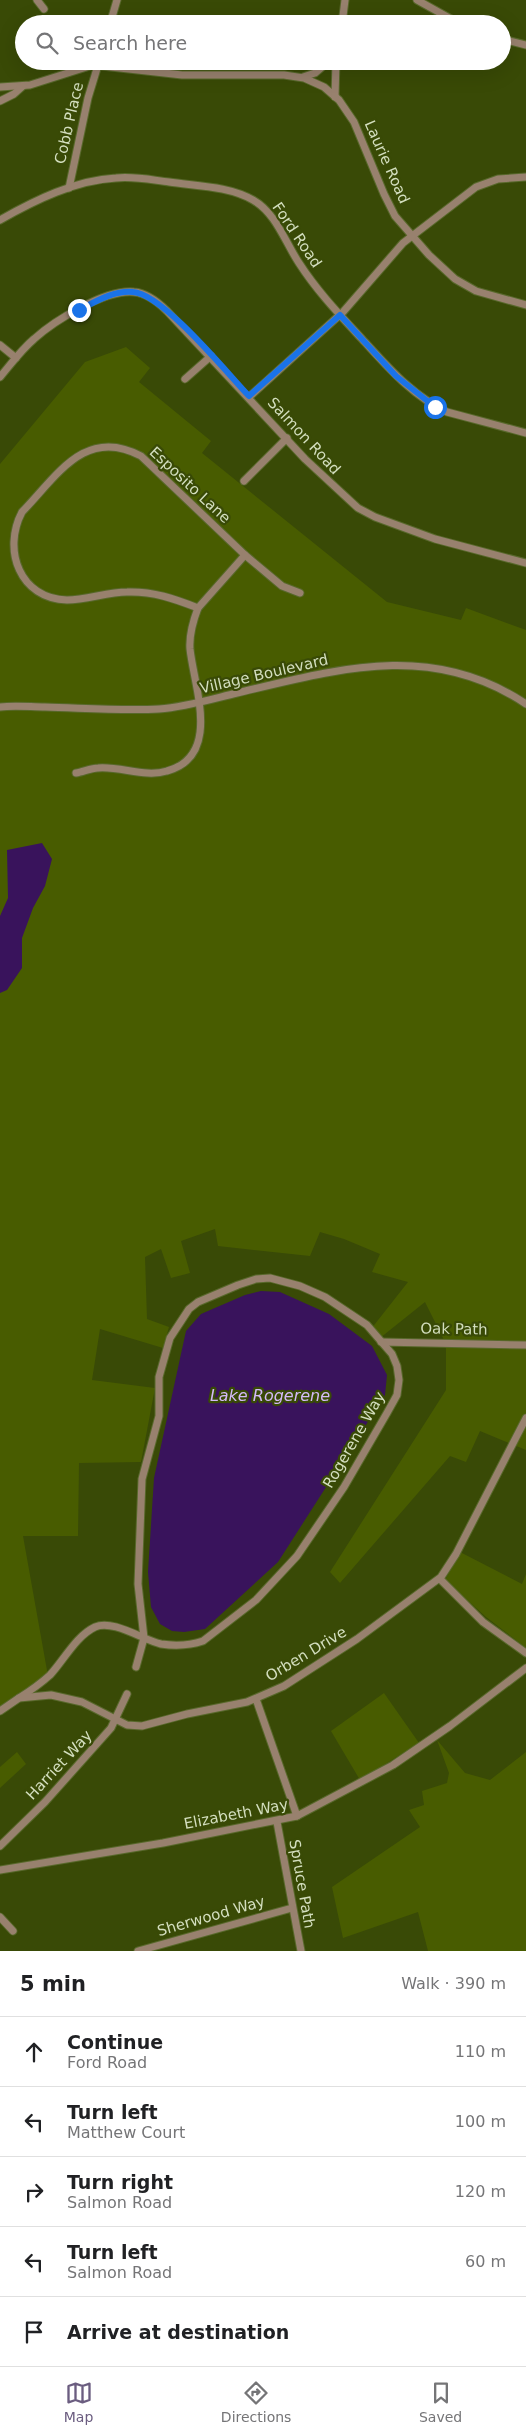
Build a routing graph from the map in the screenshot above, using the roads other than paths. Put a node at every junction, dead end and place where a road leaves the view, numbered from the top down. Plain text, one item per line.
1 (37, 0) edge
2 (116, 0) edge
3 (345, 0) edge
4 (417, 0) edge
5 (44, 9) dead end
6 (112, 15) edge
7 (343, 15) edge
8 (444, 15) edge
9 (511, 41) edge
10 (526, 45) edge
11 (75, 70) edge
12 (96, 70) edge
13 (147, 70) edge
14 (318, 70) edge
15 (336, 70) edge
16 (302, 77) junction
17 (23, 86) junction
18 (0, 88) edge
19 (335, 97) junction
20 (0, 101) edge
21 (526, 177) edge
22 (69, 188) junction
23 (0, 220) edge
24 (412, 236) junction
25 (526, 305) edge
26 (340, 315) junction
27 (0, 345) edge
28 (211, 356) junction
29 (16, 358) junction
30 (0, 377) edge
31 (185, 379) dead end
32 (249, 396) junction
33 (526, 433) edge
34 (286, 438) junction
35 (244, 481) dead end
36 (244, 555) junction
37 (526, 563) edge
38 (300, 593) dead end
39 (198, 608) junction
40 (199, 702) junction
41 (526, 704) edge
42 (0, 707) edge
43 (76, 774) dead end
44 (381, 1342) junction
45 (526, 1345) edge
46 (526, 1418) edge
47 (440, 1578) junction
48 (144, 1638) junction
49 (526, 1653) edge
50 (136, 1667) dead end
51 (526, 1668) edge
52 (127, 1694) dead end
53 (19, 1698) junction
54 (256, 1699) junction
55 (0, 1711) edge
56 (115, 1719) junction
57 (297, 1816) junction
58 (277, 1822) junction
59 (0, 1846) edge
60 (0, 1870) edge
61 (292, 1908) junction
62 (0, 1917) edge
63 (13, 1931) dead end
64 (138, 1951) edge
65 (301, 1951) edge

1 - 5 street
2 - 6 street
3 - 7 street
4 - 8 street
9 - 10 street
11 - 17 street, Laurie Road
12 - 22 street, Cobb Place
13 - 16 street, Laurie Road
14 - 16 street
15 - 19 street
16 - 19 street, Laurie Road
17 - 18 street, Laurie Road
17 - 20 street
19 - 24 street, Laurie Road
21 - 24 street
22 - 23 street, Ford Road
22 - 26 street, Ford Road
24 - 25 street, Laurie Road
24 - 26 street
26 - 32 street
26 - 33 street, Ford Road
27 - 29 street
28 - 29 street, Salmon Road
28 - 31 street
28 - 32 street, Salmon Road
29 - 30 street, Salmon Road
32 - 34 street, Salmon Road
34 - 35 street
34 - 37 street, Salmon Road
36 - 38 street, Esposito Lane
36 - 39 street
36 - 39 street, Esposito Lane
39 - 40 street
40 - 41 street, Village Boulevard
40 - 42 street, Village Boulevard
40 - 43 street
44 - 45 street, Oak Path
44 - 48 street, Rogerene Way
44 - 48 street, Rogerene Way
46 - 47 street, Orben Drive
47 - 49 street
47 - 54 street, Orben Drive
48 - 50 street
48 - 53 street, Rogerene Way
51 - 57 street, Elizabeth Way
52 - 56 street, Harriet Way
53 - 55 street
53 - 56 street, Orben Drive
54 - 56 street, Orben Drive
54 - 57 street, Spruce Path
56 - 59 street, Harriet Way
57 - 58 street, Elizabeth Way
58 - 60 street, Elizabeth Way
58 - 61 street, Spruce Path
61 - 64 street, Sherwood Way
61 - 65 street, Spruce Path
62 - 63 street

